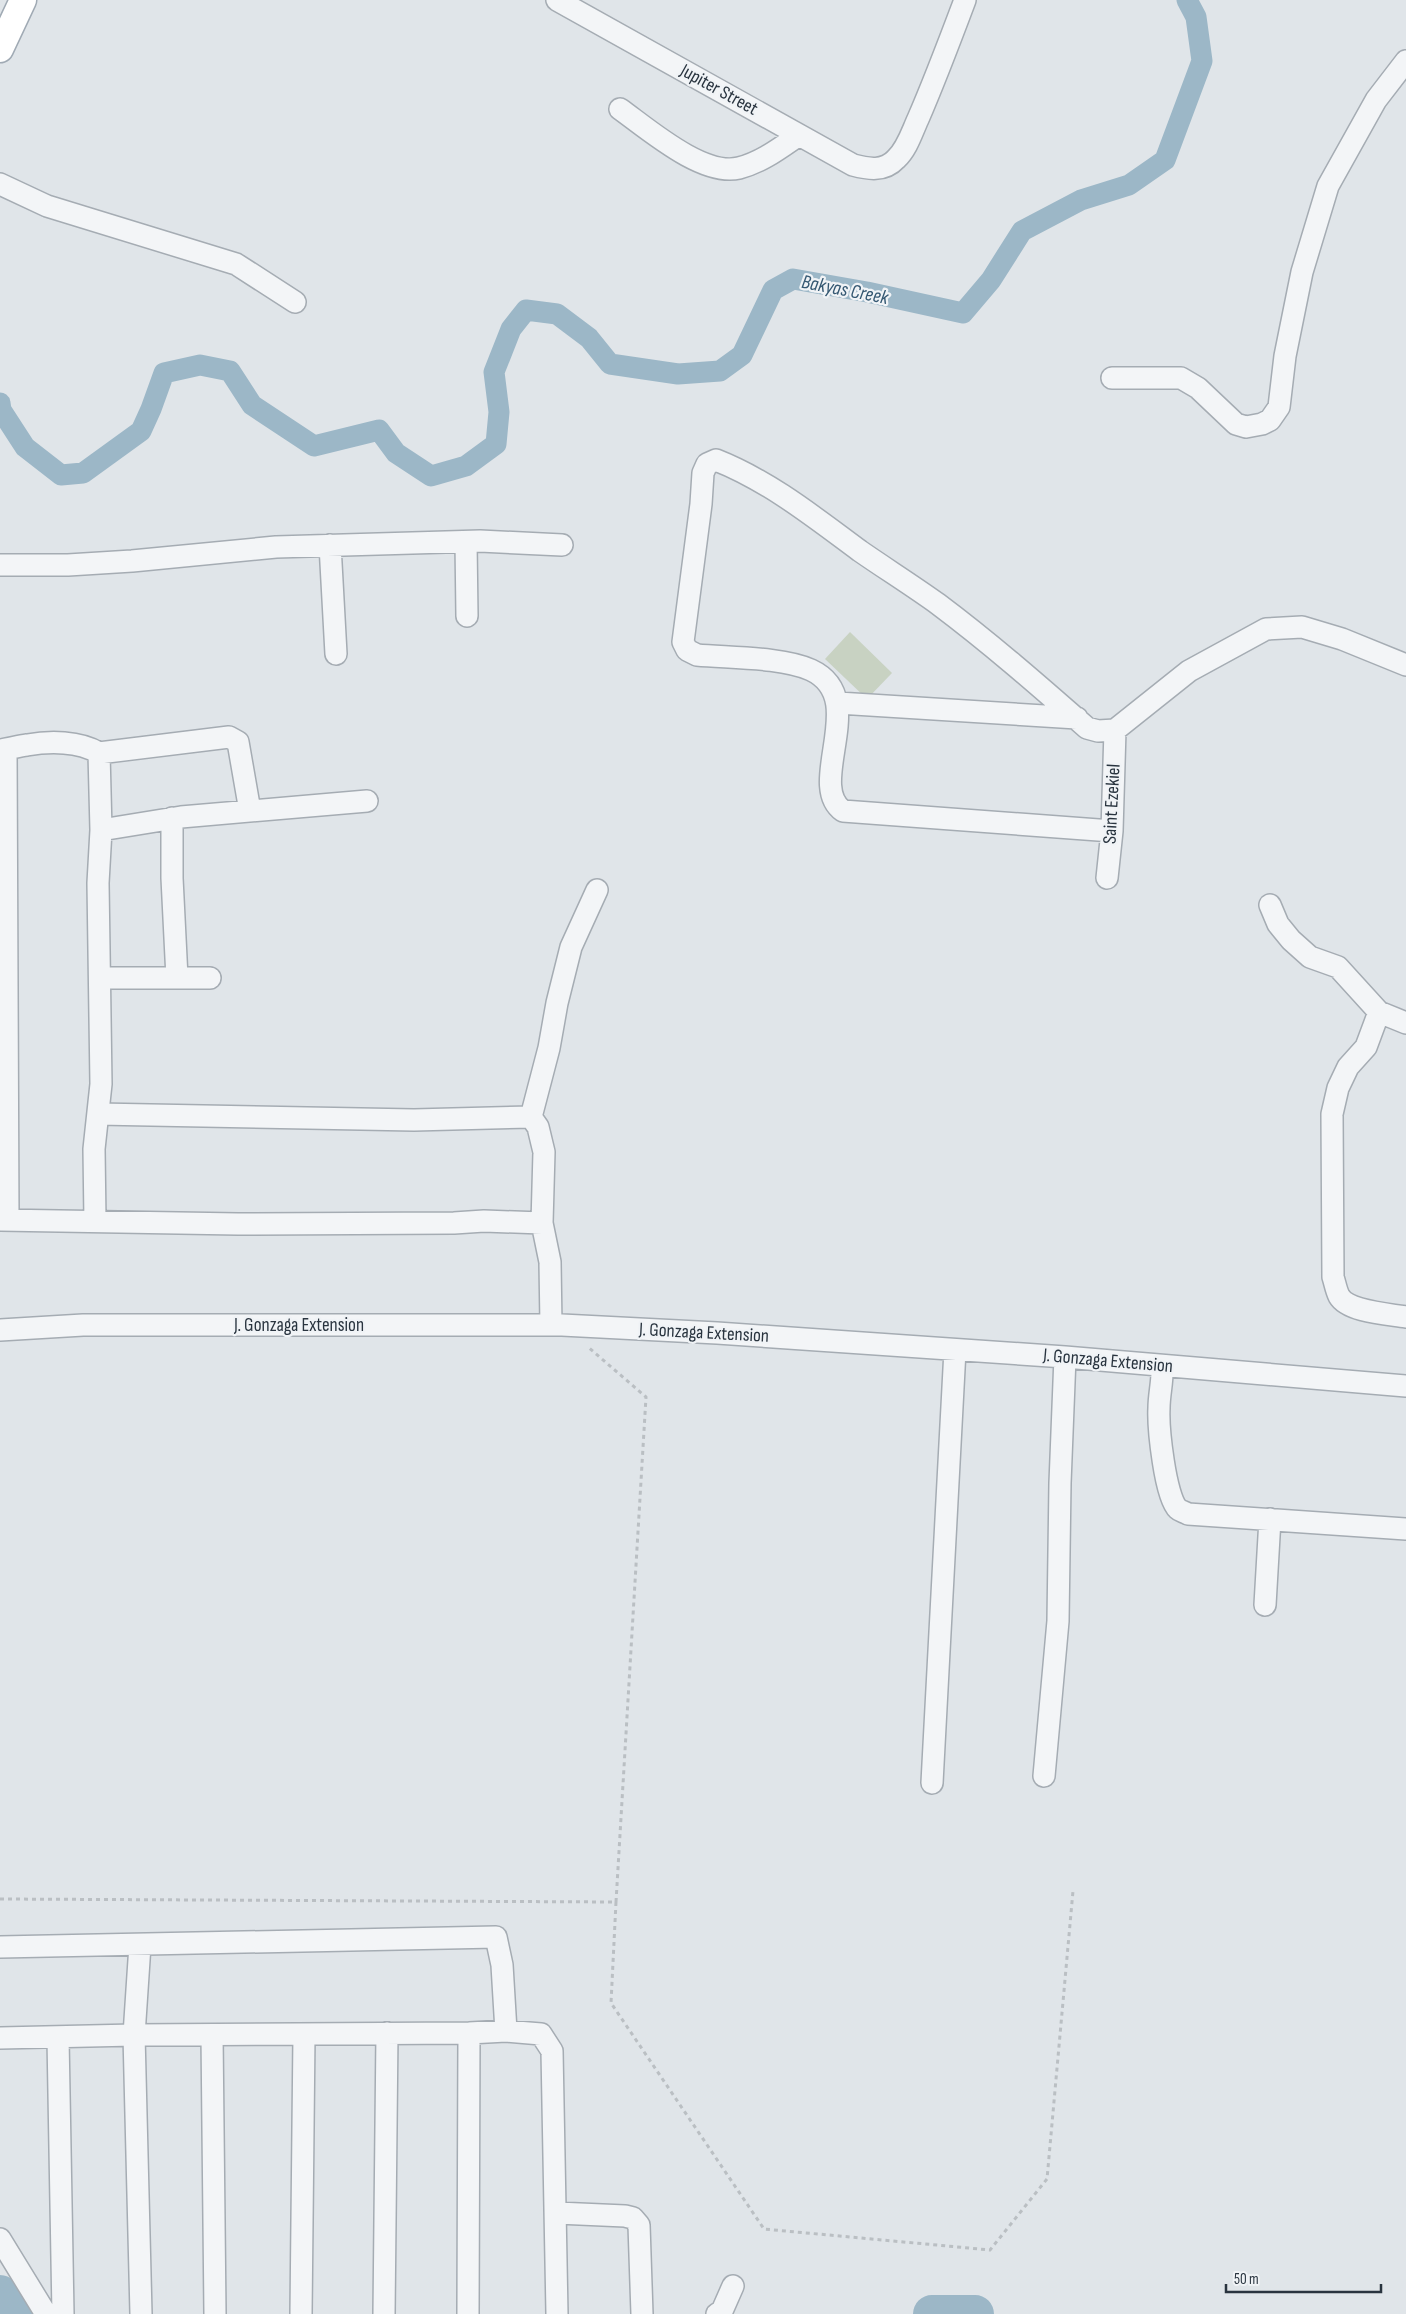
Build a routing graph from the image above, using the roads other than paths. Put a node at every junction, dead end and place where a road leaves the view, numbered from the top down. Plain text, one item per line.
1 (23, 0) edge
2 (557, 0) edge
3 (965, 0) edge
4 (0, 49) edge
5 (1406, 61) edge
6 (620, 109) dead end
7 (799, 135) junction
8 (0, 184) edge
9 (294, 302) dead end
10 (1112, 378) dead end
11 (466, 542) junction
12 (562, 544) dead end
13 (330, 545) junction
14 (0, 565) edge
15 (467, 616) dead end
16 (336, 654) dead end
17 (1406, 665) edge
18 (838, 703) junction
19 (1076, 718) junction
20 (1115, 730) junction
21 (3, 750) edge
22 (99, 752) junction
23 (367, 801) dead end
24 (250, 811) junction
25 (172, 818) junction
26 (100, 830) junction
27 (1112, 831) junction
28 (1107, 878) dead end
29 (597, 890) dead end
30 (3, 894) edge
31 (1270, 905) dead end
32 (100, 978) junction
33 (177, 978) junction
34 (210, 978) dead end
35 (1379, 1012) junction
36 (1406, 1023) edge
37 (98, 1114) junction
38 (531, 1116) junction
39 (4, 1220) edge
40 (95, 1221) junction
41 (542, 1224) junction
42 (1406, 1317) edge
43 (556, 1325) junction
44 (0, 1330) edge
45 (955, 1350) junction
46 (1064, 1357) junction
47 (1162, 1366) junction
48 (1406, 1386) edge
49 (1270, 1520) junction
50 (1406, 1529) edge
51 (1265, 1605) dead end
52 (1044, 1776) dead end
53 (932, 1783) dead end
54 (140, 1945) junction
55 (0, 1947) edge
56 (506, 2031) junction
57 (387, 2033) junction
58 (469, 2034) junction
59 (134, 2035) junction
60 (212, 2035) junction
61 (304, 2035) junction
62 (0, 2038) edge
63 (58, 2038) junction
64 (556, 2213) junction
65 (0, 2239) edge
66 (733, 2286) dead end
67 (46, 2314) edge
68 (63, 2314) edge
69 (141, 2314) edge
70 (216, 2314) edge
71 (301, 2314) edge
72 (384, 2314) edge
73 (468, 2314) edge
74 (557, 2314) edge
75 (642, 2314) edge
76 (717, 2314) edge

1 - 4 main road
2 - 7 street, Jupiter Street
3 - 7 street, Jupiter Street
5 - 10 street
6 - 7 street
8 - 9 street
11 - 12 street
11 - 13 street
11 - 15 street
13 - 14 street
13 - 16 street
17 - 20 street
18 - 19 street
18 - 19 street
18 - 27 street
19 - 20 street
20 - 27 street, Saint Ezekiel
21 - 22 street
21 - 30 street
22 - 24 street
22 - 26 street
23 - 24 street
24 - 25 street
25 - 26 street
25 - 33 street
26 - 32 street
27 - 28 street, Saint Ezekiel
29 - 38 street
30 - 39 street
31 - 35 street
32 - 33 street
32 - 37 street
33 - 34 street
35 - 36 street
35 - 42 street
37 - 38 street
37 - 40 street
38 - 41 street
39 - 40 street
40 - 41 street
41 - 43 street
43 - 44 street, J. Gonzaga Extension
43 - 45 street, J. Gonzaga Extension
45 - 46 street, J. Gonzaga Extension
45 - 53 street
46 - 47 street, J. Gonzaga Extension
46 - 52 street
47 - 48 street, J. Gonzaga Extension
47 - 49 street
49 - 50 street
49 - 51 street
54 - 55 street
54 - 56 street
54 - 59 street
56 - 58 street
56 - 64 street
57 - 58 street
57 - 61 street
57 - 72 street
58 - 73 street
59 - 60 street
59 - 63 street
59 - 69 street
60 - 61 street
60 - 70 street
61 - 71 street
62 - 63 street
63 - 68 street
64 - 74 street
64 - 75 street
65 - 67 street
66 - 76 street

